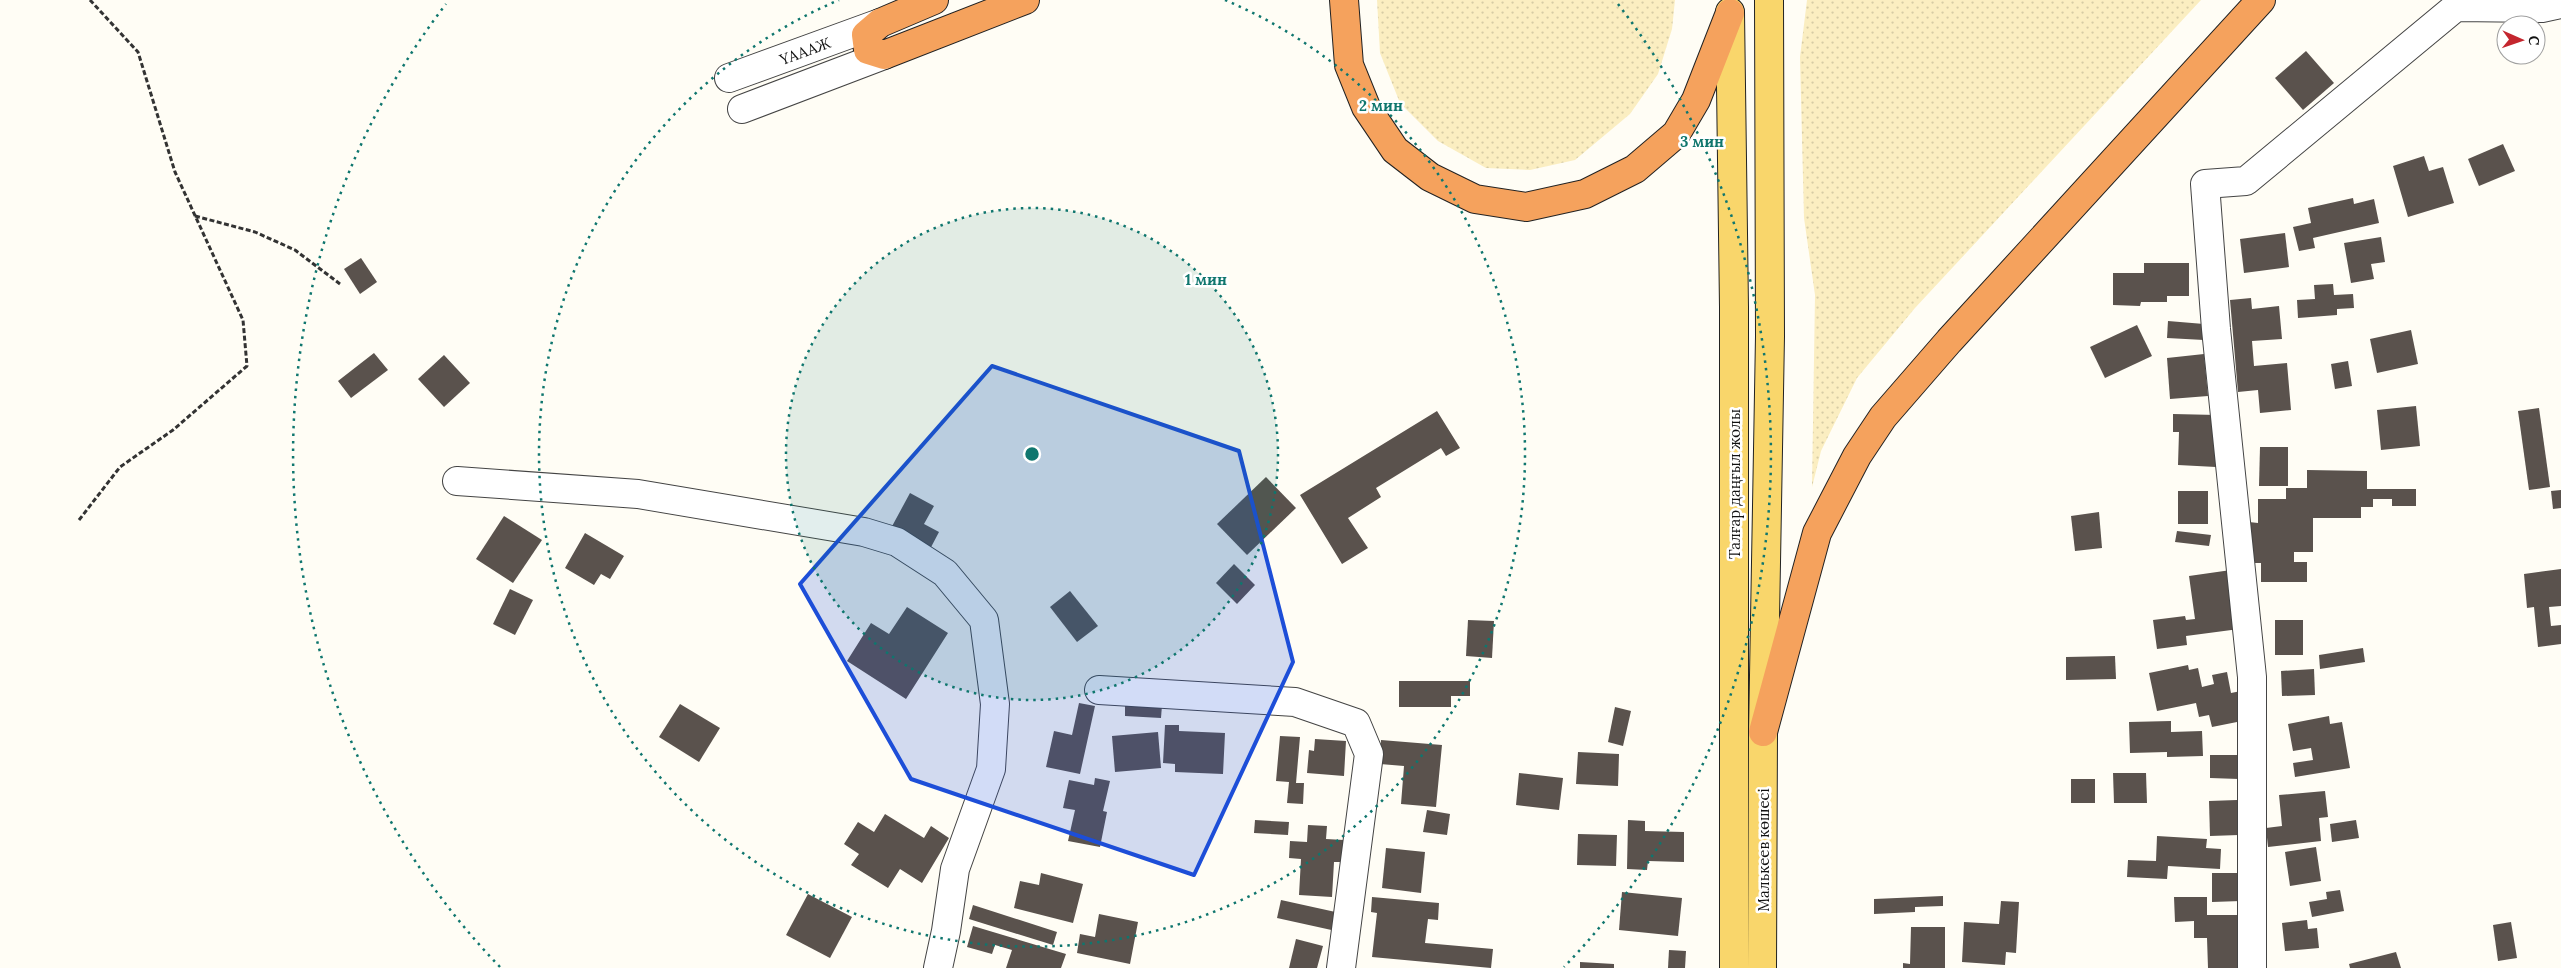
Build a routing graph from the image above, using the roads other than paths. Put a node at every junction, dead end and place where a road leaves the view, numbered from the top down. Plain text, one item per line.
1 (934, 0) edge
2 (1025, 0) edge
3 (1344, 0) edge
4 (1769, 0) edge
5 (2261, 0) edge
6 (2561, 4) edge
7 (1730, 7) edge
8 (880, 23) junction
9 (884, 54) junction
10 (728, 78) dead end
11 (742, 109) dead end
12 (457, 481) dead end
13 (1099, 690) dead end
14 (1763, 732) junction
15 (938, 968) edge
16 (1341, 968) edge
17 (1734, 968) edge
18 (1762, 968) edge
19 (2252, 968) edge

1 - 8 highway
2 - 9 highway
3 - 7 highway
4 - 14 main road
5 - 14 highway
6 - 19 street
7 - 17 main road, Талғар даңғыл жолы
8 - 9 highway
8 - 10 street, ҮАААЖ
9 - 11 street, ҮАААЖ
12 - 15 street
13 - 16 street
14 - 18 main road, Малькеев көшесі

